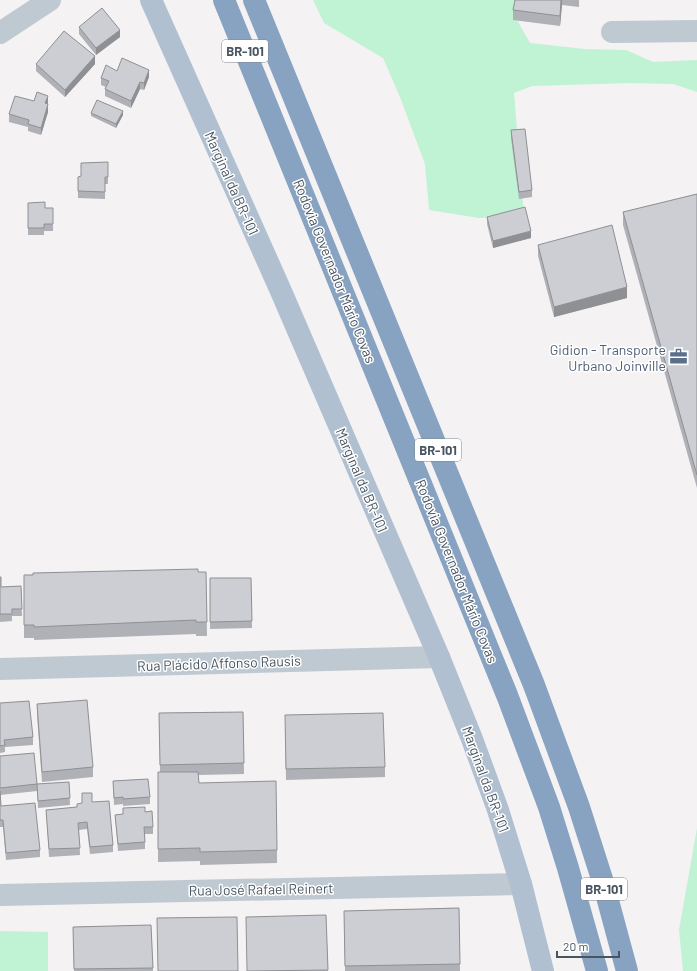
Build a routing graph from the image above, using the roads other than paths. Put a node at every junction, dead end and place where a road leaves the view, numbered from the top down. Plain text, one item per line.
1 (50, 0) edge
2 (151, 0) edge
3 (224, 0) edge
4 (254, 0) edge
5 (697, 31) edge
6 (612, 32) dead end
7 (0, 33) edge
8 (439, 657) junction
9 (0, 669) edge
10 (521, 884) junction
11 (0, 895) edge
12 (543, 971) edge
13 (597, 971) edge
14 (627, 971) edge

1 - 7 street
2 - 8 main road, Marginal da BR-101
3 - 13 highway, Rodovia Governador Mário Covas / BR-101
4 - 14 highway, Rodovia Governador Mário Covas / BR-101
5 - 6 street
8 - 9 street, Rua Plácido Affonso Rausis
8 - 10 main road, Marginal da BR-101
10 - 11 street, Rua José Rafael Reinert
10 - 12 main road, Marginal da BR-101

